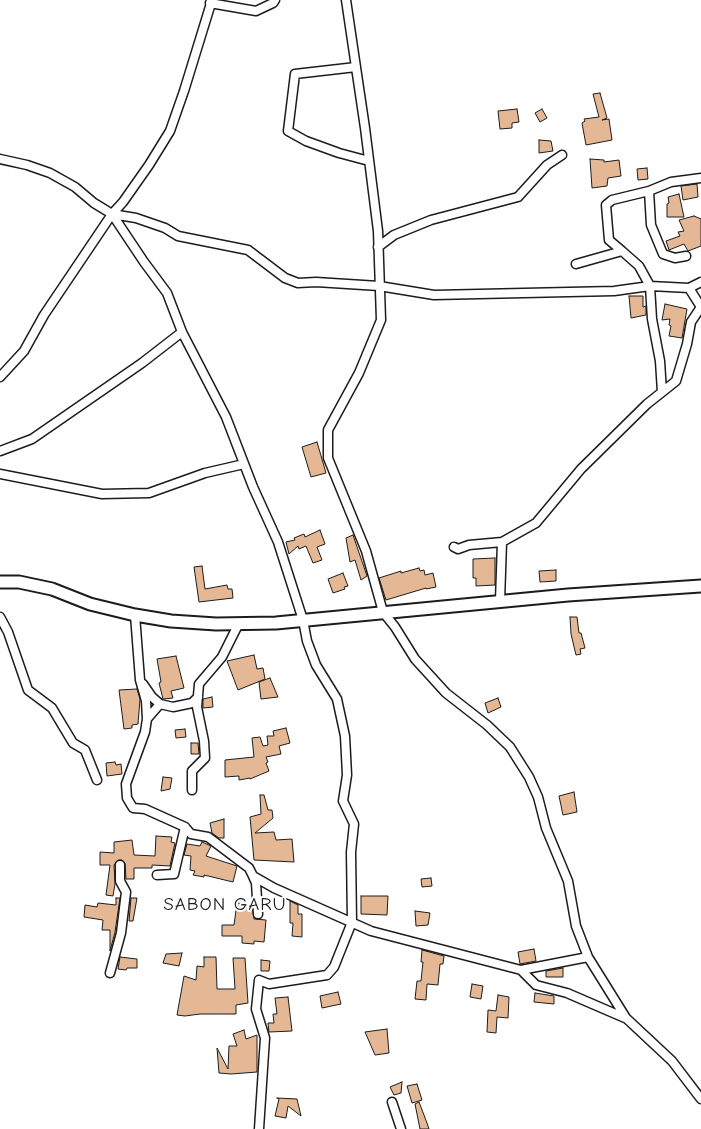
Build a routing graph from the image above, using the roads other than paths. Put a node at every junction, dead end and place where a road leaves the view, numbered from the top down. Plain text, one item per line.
1 (275, 0) edge
2 (346, 0) edge
3 (211, 2) edge
4 (356, 67) junction
5 (562, 155) dead end
6 (0, 159) edge
7 (369, 161) junction
8 (701, 178) edge
9 (649, 191) junction
10 (112, 214) junction
11 (378, 246) junction
12 (622, 251) junction
13 (686, 256) dead end
14 (576, 264) dead end
15 (701, 282) edge
16 (379, 286) junction
17 (650, 286) junction
18 (689, 288) junction
19 (701, 307) edge
20 (182, 332) junction
21 (0, 377) edge
22 (662, 392) junction
23 (0, 451) edge
24 (244, 464) junction
25 (0, 474) edge
26 (502, 542) junction
27 (454, 547) dead end
28 (0, 582) edge
29 (701, 586) edge
30 (500, 601) junction
31 (383, 612) junction
32 (135, 616) junction
33 (0, 617) edge
34 (303, 620) junction
35 (239, 623) junction
36 (140, 680) junction
37 (198, 697) junction
38 (160, 704) junction
39 (147, 719) junction
40 (97, 780) dead end
41 (192, 790) dead end
42 (185, 827) junction
43 (120, 865) dead end
44 (249, 868) junction
45 (157, 875) dead end
46 (258, 914) dead end
47 (352, 922) junction
48 (588, 956) junction
49 (521, 970) junction
50 (110, 973) dead end
51 (626, 1018) junction
52 (701, 1098) edge
53 (392, 1102) dead end
54 (259, 1129) edge
55 (401, 1129) edge

1 - 3 street
2 - 4 street
3 - 10 street
4 - 7 street
4 - 7 street
5 - 11 street
6 - 10 street
7 - 11 street
8 - 9 street
9 - 12 street
9 - 13 street
10 - 16 street
10 - 20 street
10 - 21 street
11 - 16 street
12 - 14 street
12 - 17 street
15 - 18 street
16 - 17 street
16 - 31 street
17 - 18 street
17 - 22 street
18 - 19 street
19 - 22 street
20 - 23 street
20 - 24 street
22 - 26 street
24 - 25 street
24 - 34 street
26 - 27 street
26 - 30 street
28 - 32 street
29 - 30 street
30 - 31 street
31 - 34 street
31 - 48 street
32 - 35 street
32 - 36 street
33 - 40 street
34 - 35 street
34 - 47 street
35 - 37 street
36 - 38 street
36 - 39 street
37 - 38 street
37 - 41 street
38 - 39 street
39 - 42 street
42 - 44 street
42 - 45 street
43 - 50 street
44 - 46 street
44 - 47 street
47 - 49 street
47 - 54 street
48 - 49 street
48 - 51 street
49 - 51 street
51 - 52 street
53 - 55 street

